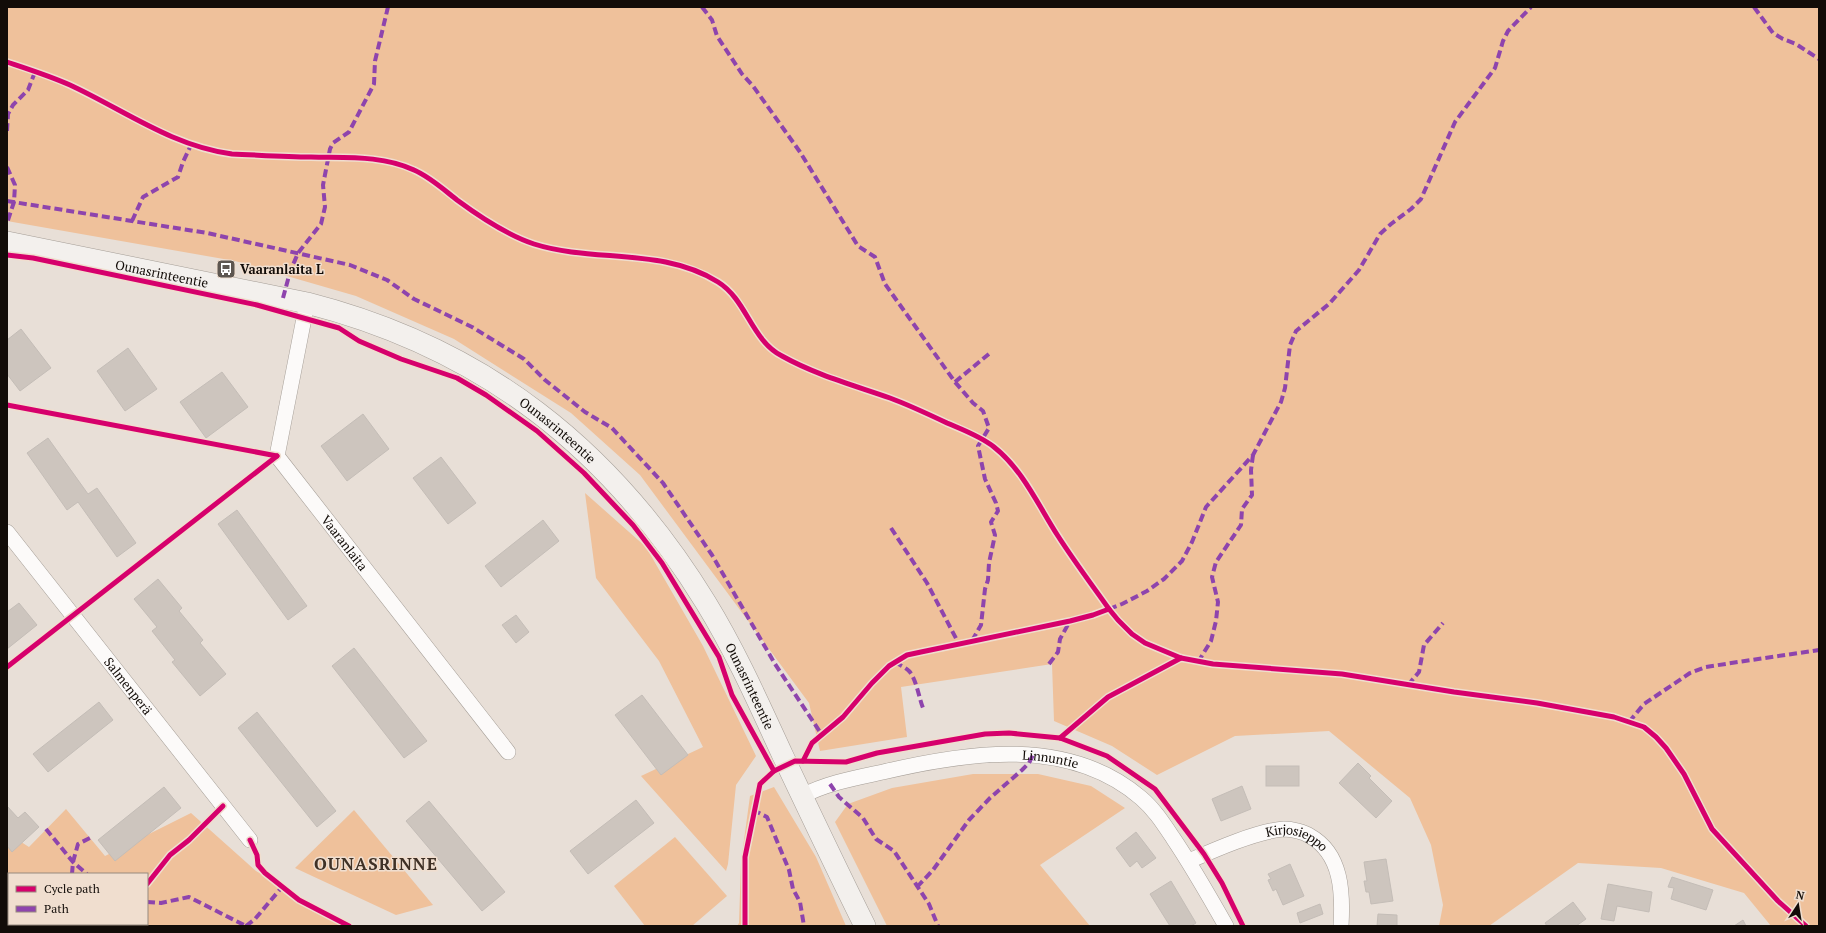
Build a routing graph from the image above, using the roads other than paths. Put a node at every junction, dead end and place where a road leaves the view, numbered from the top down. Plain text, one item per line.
1 (7, 242) edge
2 (307, 303) junction
3 (7, 532) edge
4 (508, 752) dead end
5 (802, 796) junction
6 (250, 840) dead end
7 (1189, 861) junction
8 (866, 926) edge
9 (1226, 926) edge
10 (1341, 926) edge

1 - 2 street, Ounasrinteentie
2 - 4 street, Vaaranlaita
2 - 5 street, Ounasrinteentie
3 - 6 street, Salmenperä
5 - 7 street, Linnuntie
5 - 8 street, Ounasrinteentie
7 - 9 street, Linnuntie
7 - 10 street, Kirjosieppo

